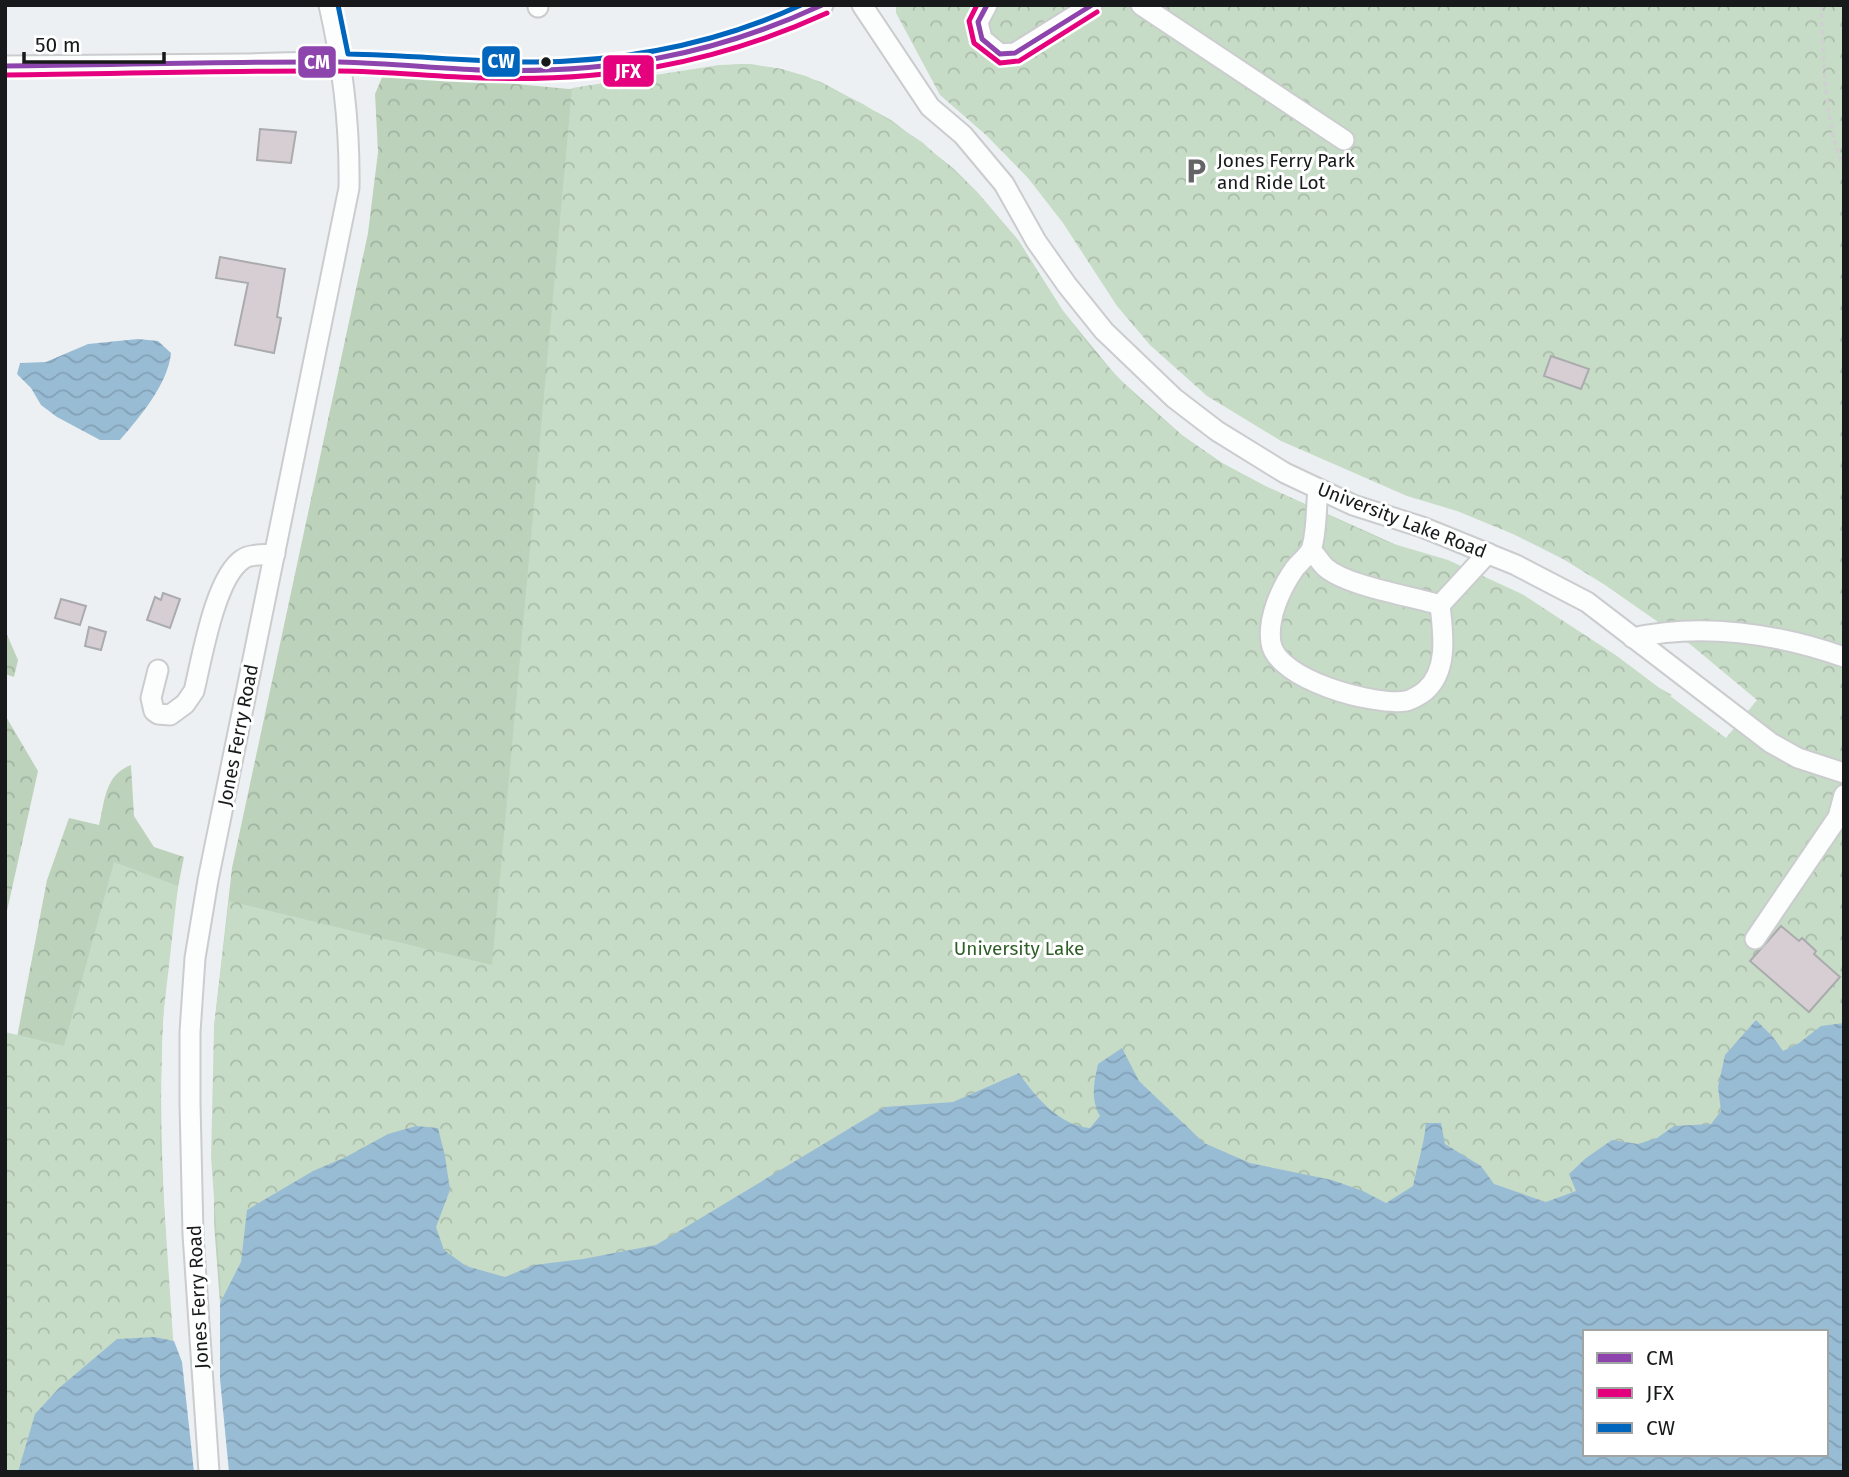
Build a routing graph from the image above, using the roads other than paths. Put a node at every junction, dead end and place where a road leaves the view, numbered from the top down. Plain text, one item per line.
1 (329, 5) edge
2 (823, 5) edge
3 (862, 5) edge
4 (987, 5) edge
5 (1092, 5) edge
6 (1141, 5) edge
7 (341, 63) junction
8 (5, 66) edge
9 (1344, 140) dead end
10 (1318, 489) junction
11 (1311, 550) junction
12 (275, 554) junction
13 (1488, 554) junction
14 (1440, 605) junction
15 (1633, 638) junction
16 (1844, 657) edge
17 (158, 670) dead end
18 (1844, 773) edge
19 (1844, 795) edge
20 (1755, 939) dead end
21 (209, 1472) edge

1 - 7 street, Jones Ferry Road
2 - 7 street
3 - 10 street, University Lake Road
4 - 5 street
6 - 9 street
7 - 8 street
7 - 12 street, Jones Ferry Road
10 - 11 street
10 - 13 street, University Lake Road
11 - 14 street
11 - 14 street
12 - 17 street
12 - 21 street, Jones Ferry Road
13 - 14 street
13 - 15 street, University Lake Road
15 - 16 street
15 - 18 street, University Lake Road
19 - 20 street

